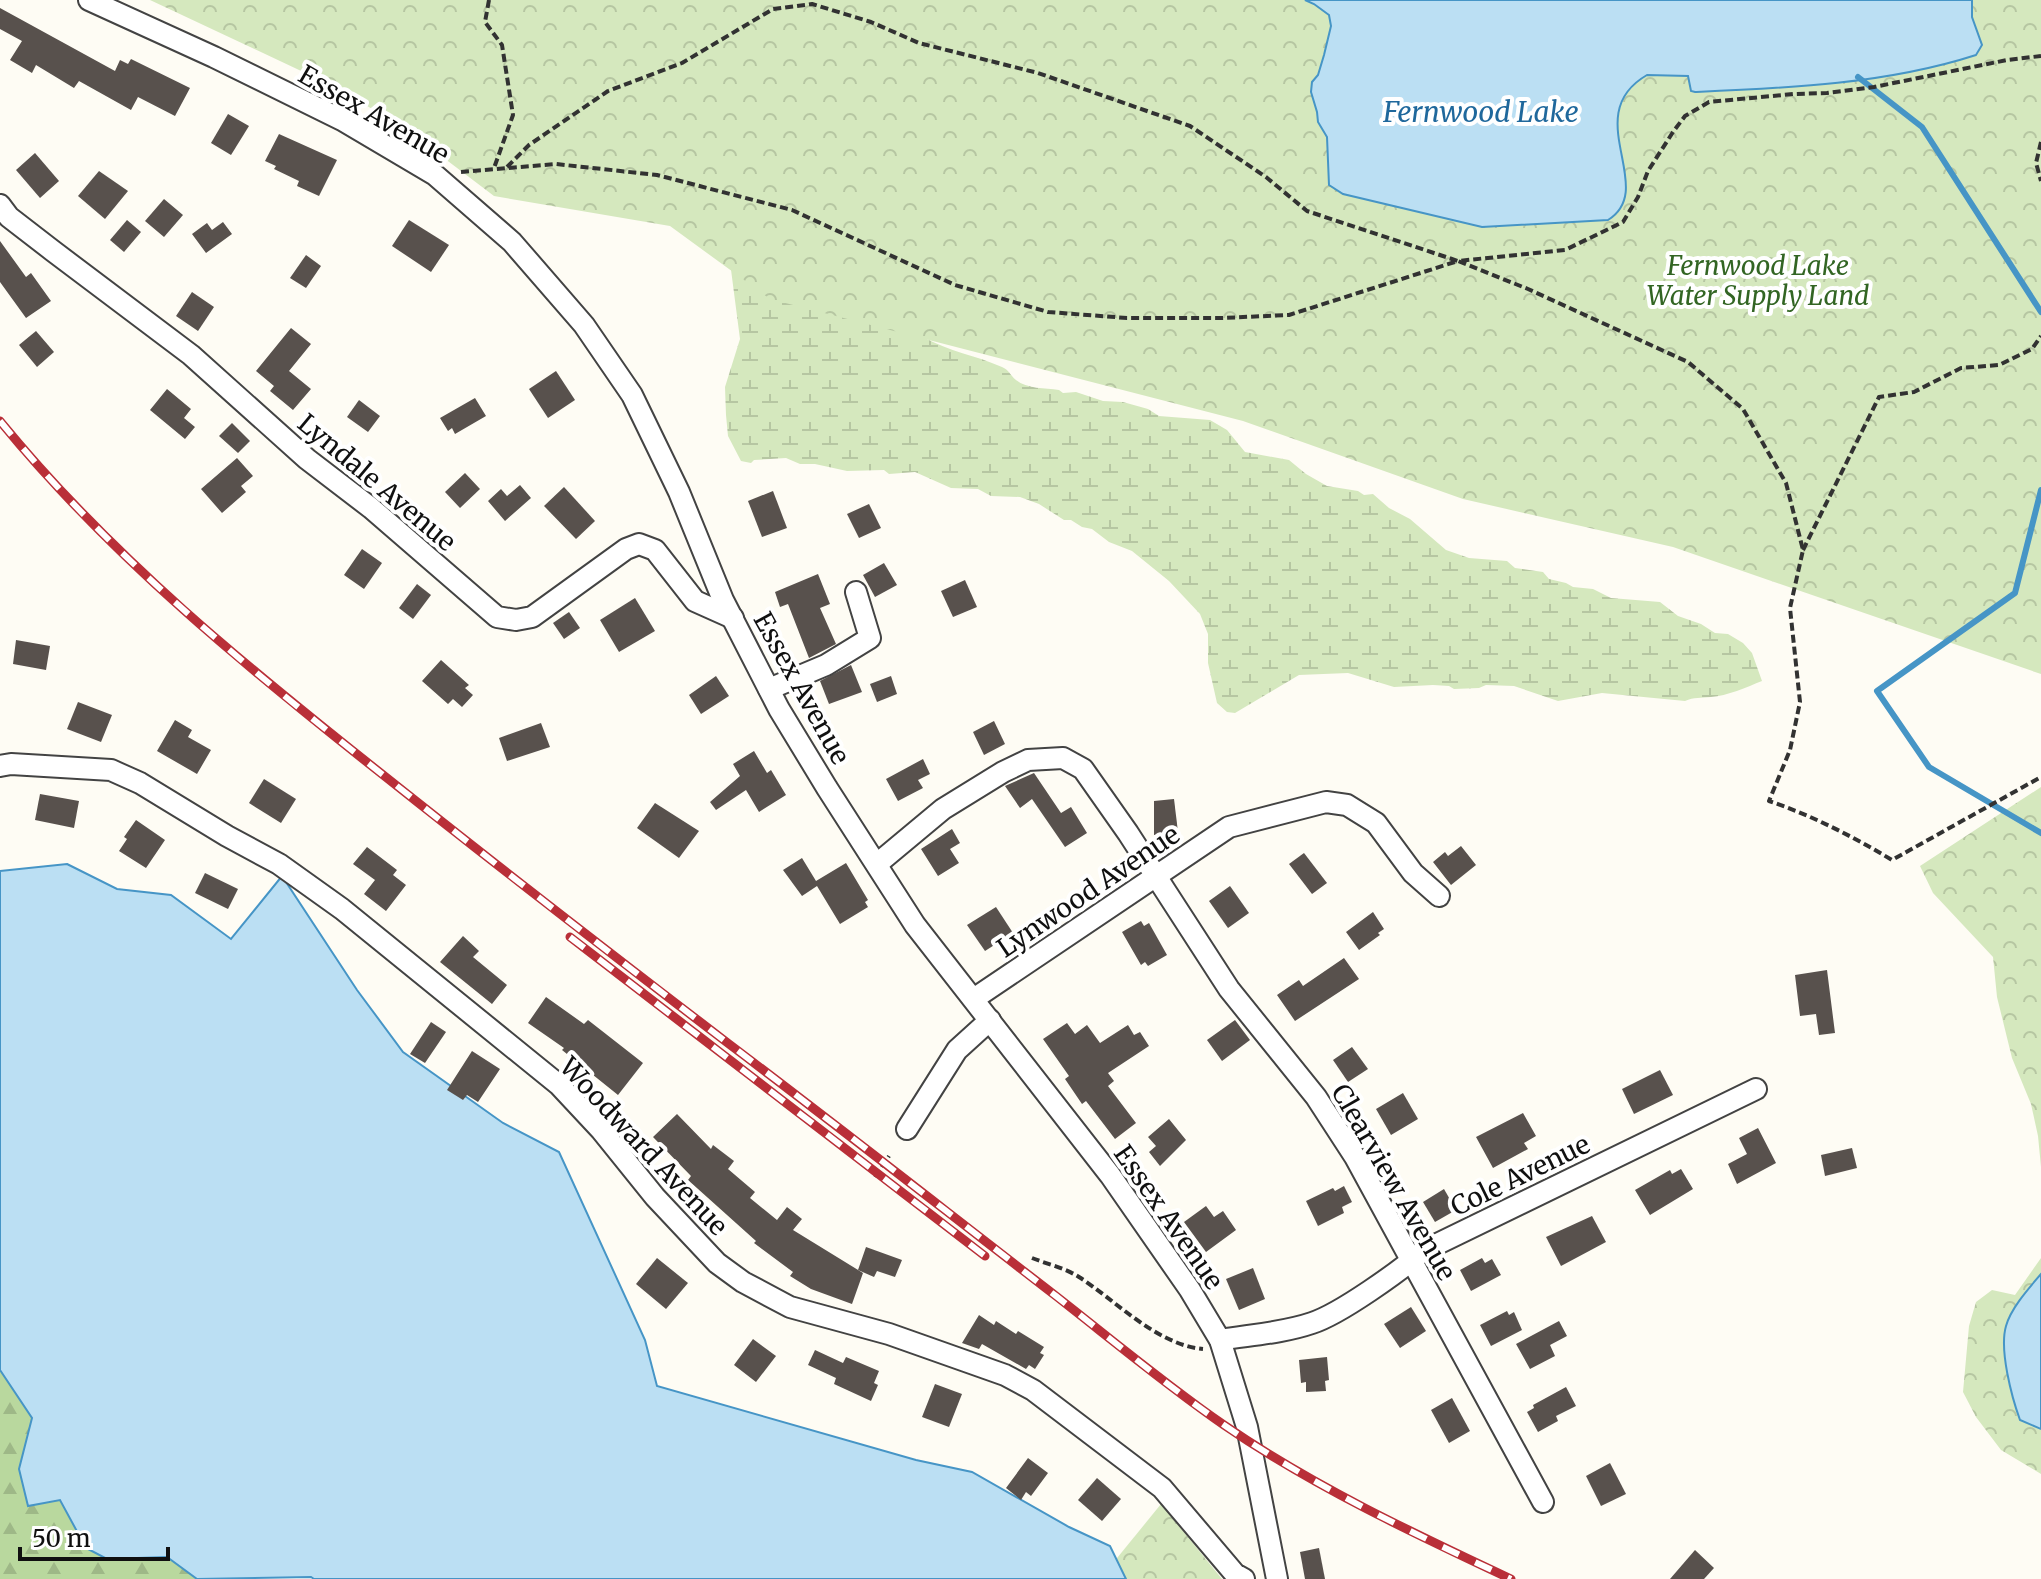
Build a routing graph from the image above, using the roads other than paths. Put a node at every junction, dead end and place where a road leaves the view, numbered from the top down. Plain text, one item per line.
1 (89, 0) edge
2 (0, 205) edge
3 (856, 592) dead end
4 (733, 618) junction
5 (769, 689) junction
6 (0, 766) edge
7 (877, 864) junction
8 (1156, 878) junction
9 (1439, 896) dead end
10 (975, 998) junction
11 (990, 1020) junction
12 (1756, 1089) dead end
13 (907, 1129) dead end
14 (1412, 1261) junction
15 (1222, 1345) junction
16 (1543, 1502) dead end
17 (1244, 1579) edge
18 (1277, 1579) edge

1 - 4 street, Essex Avenue
2 - 4 street, Lyndale Avenue
3 - 5 street
4 - 5 street, Essex Avenue
5 - 7 street, Essex Avenue
6 - 17 street, Woodward Avenue
7 - 8 street, Clearview Avenue
7 - 10 street, Essex Avenue
8 - 9 street, Lynwood Avenue
8 - 10 street, Lynwood Avenue
8 - 14 street, Clearview Avenue
10 - 11 street, Essex Avenue
11 - 13 street
11 - 15 street, Essex Avenue
12 - 14 street, Cole Avenue
14 - 15 street, Cole Avenue
14 - 16 street, Clearview Avenue
15 - 18 street, Essex Avenue

